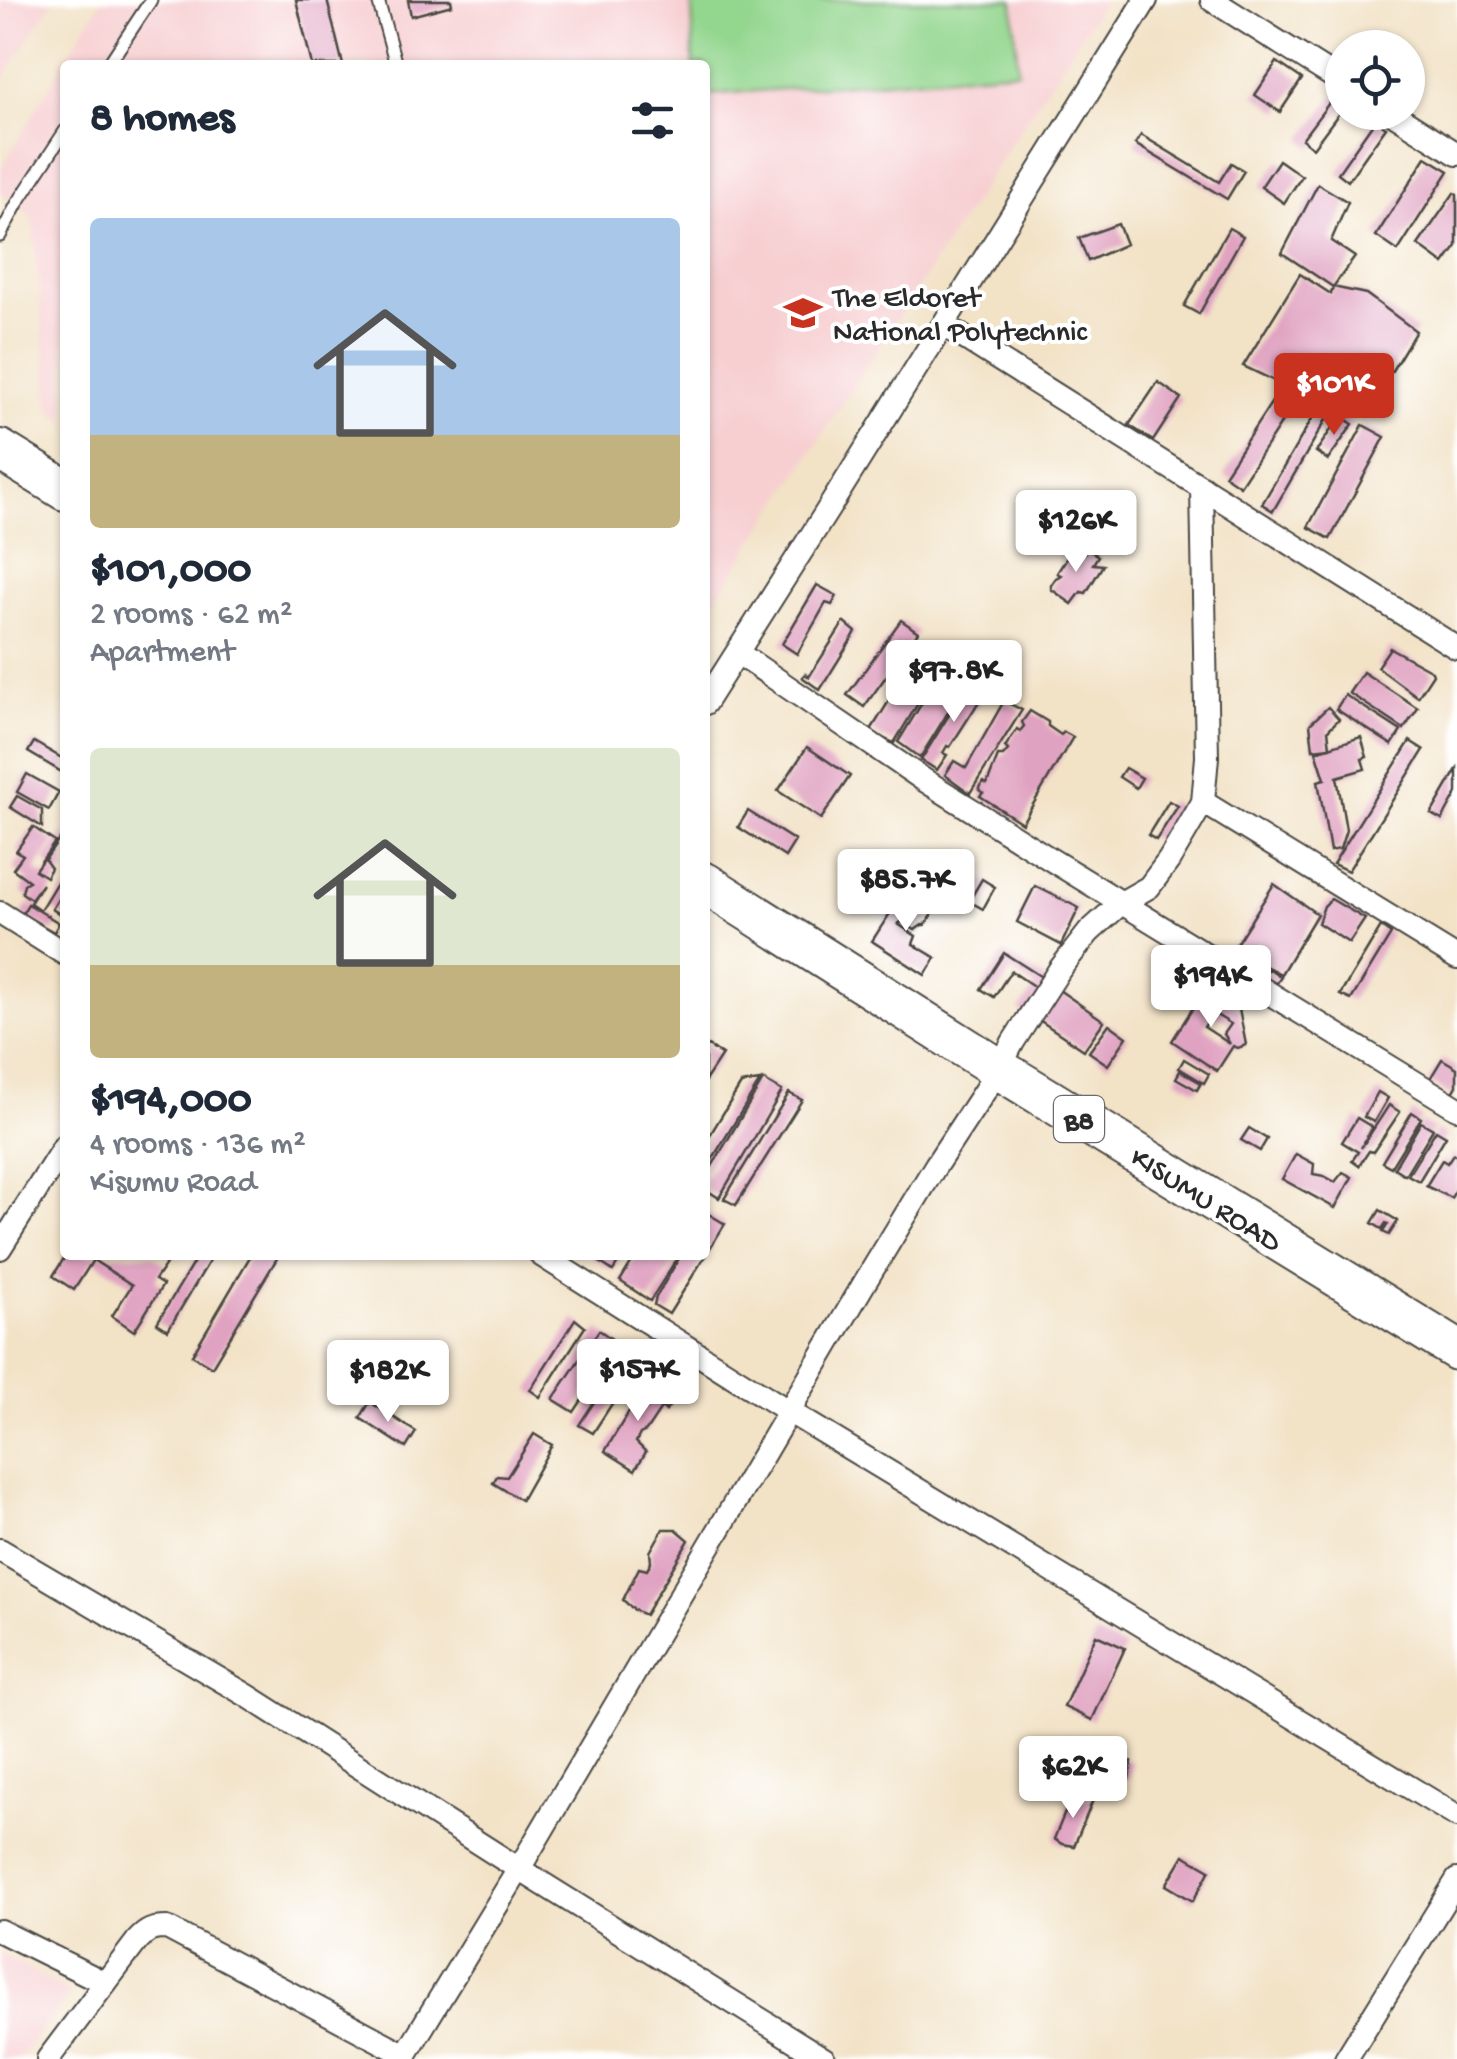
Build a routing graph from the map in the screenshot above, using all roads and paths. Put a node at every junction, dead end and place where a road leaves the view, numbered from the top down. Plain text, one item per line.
1 (150, 0) edge
2 (378, 0) edge
3 (1146, 0) edge
4 (1212, 0) edge
5 (111, 60) edge
6 (395, 60) edge
7 (1325, 71) edge
8 (1419, 130) edge
9 (60, 139) edge
10 (1457, 154) edge
11 (0, 236) edge
12 (944, 325) junction
13 (0, 450) edge
14 (60, 487) edge
15 (1202, 487) junction
16 (1457, 648) edge
17 (738, 653) junction
18 (710, 695) edge
19 (1203, 802) junction
20 (710, 886) edge
21 (1122, 904) junction
22 (0, 913) edge
23 (60, 951) edge
24 (1457, 958) edge
25 (999, 1069) junction
26 (1457, 1108) edge
27 (60, 1153) edge
28 (0, 1248) edge
29 (549, 1260) edge
30 (1457, 1350) edge
31 (788, 1411) junction
32 (0, 1550) edge
33 (1457, 1816) edge
34 (520, 1870) junction
35 (1457, 1880) edge
36 (0, 1931) edge
37 (105, 1984) junction
38 (404, 2057) edge
39 (48, 2059) edge
40 (824, 2059) edge
41 (1346, 2059) edge

1 - 5 lane
2 - 6 lane
3 - 12 street
4 - 7 street
8 - 10 street
9 - 11 lane
12 - 15 street
12 - 17 street
13 - 14 highway
15 - 16 street
15 - 19 street
17 - 18 street
17 - 21 street
19 - 21 street
19 - 24 street
20 - 25 highway, KISUMU ROAD / B8
21 - 25 street
21 - 26 street
22 - 23 street
25 - 30 highway, KISUMU ROAD / B8
25 - 31 street
27 - 28 street
29 - 31 street
31 - 33 street
31 - 34 street
32 - 34 street
34 - 38 street
34 - 40 street
35 - 41 street
36 - 37 street
37 - 38 street
37 - 39 street

